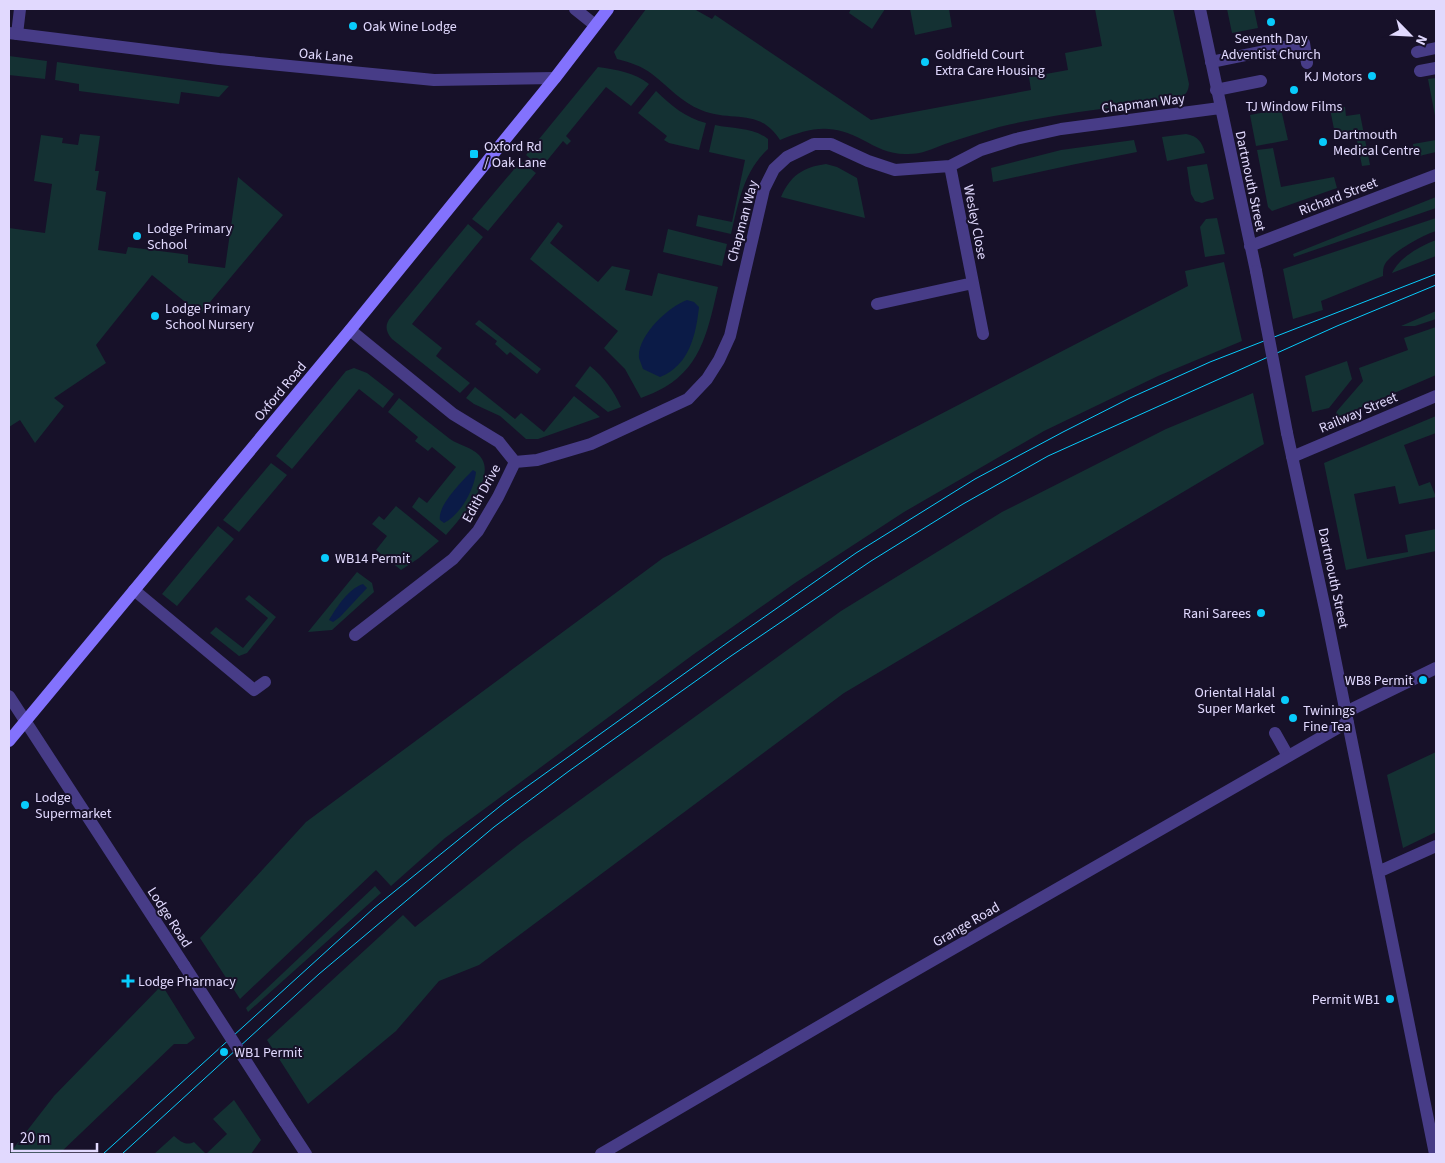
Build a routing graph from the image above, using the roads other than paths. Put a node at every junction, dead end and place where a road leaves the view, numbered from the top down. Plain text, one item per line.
1 (20, 9) edge
2 (574, 9) edge
3 (608, 9) edge
4 (1200, 9) edge
5 (596, 25) junction
6 (13, 33) edge
7 (1436, 48) edge
8 (1417, 52) dead end
9 (1211, 62) junction
10 (1307, 63) dead end
11 (1436, 68) edge
12 (1420, 71) dead end
13 (555, 78) junction
14 (1262, 81) dead end
15 (1216, 90) junction
16 (1220, 108) junction
17 (950, 166) junction
18 (1436, 175) edge
19 (1250, 246) junction
20 (973, 283) junction
21 (877, 304) dead end
22 (350, 330) junction
23 (983, 334) dead end
24 (1436, 396) edge
25 (1292, 457) junction
26 (515, 462) junction
27 (134, 590) junction
28 (355, 635) dead end
29 (1436, 668) edge
30 (265, 682) dead end
31 (9, 696) edge
32 (1347, 717) junction
33 (25, 721) junction
34 (1275, 733) dead end
35 (9, 741) edge
36 (1288, 756) junction
37 (1436, 846) edge
38 (1378, 872) junction
39 (306, 1154) edge
40 (600, 1154) edge
41 (1435, 1154) edge

1 - 6 street
2 - 5 street
3 - 5 street
4 - 9 street, Dartmouth Street
5 - 13 street
6 - 13 street, Oak Lane
7 - 8 street
9 - 10 street
9 - 15 street, Dartmouth Street
11 - 12 street
13 - 22 street, Oxford Road
14 - 15 street
15 - 16 street, Dartmouth Street
16 - 17 street, Chapman Way
16 - 19 street, Dartmouth Street
17 - 20 street, Wesley Close
17 - 26 street, Chapman Way
18 - 19 street, Richard Street
19 - 25 street, Dartmouth Street, bridge
20 - 21 street
20 - 23 street, Wesley Close
22 - 26 street, Edith Drive
22 - 27 street, Oxford Road
24 - 25 street, Railway Street
25 - 32 street, Dartmouth Street
26 - 28 street, Edith Drive
27 - 30 street
27 - 33 street, Oxford Road
29 - 32 street, Grange Road
31 - 33 street, Lodge Road
32 - 36 street, Grange Road
32 - 38 street, Dartmouth Street
33 - 35 street, Oxford Road
33 - 39 street, Lodge Road, bridge
34 - 36 street
36 - 40 street, Grange Road
37 - 38 street
38 - 41 street, Dartmouth Street

